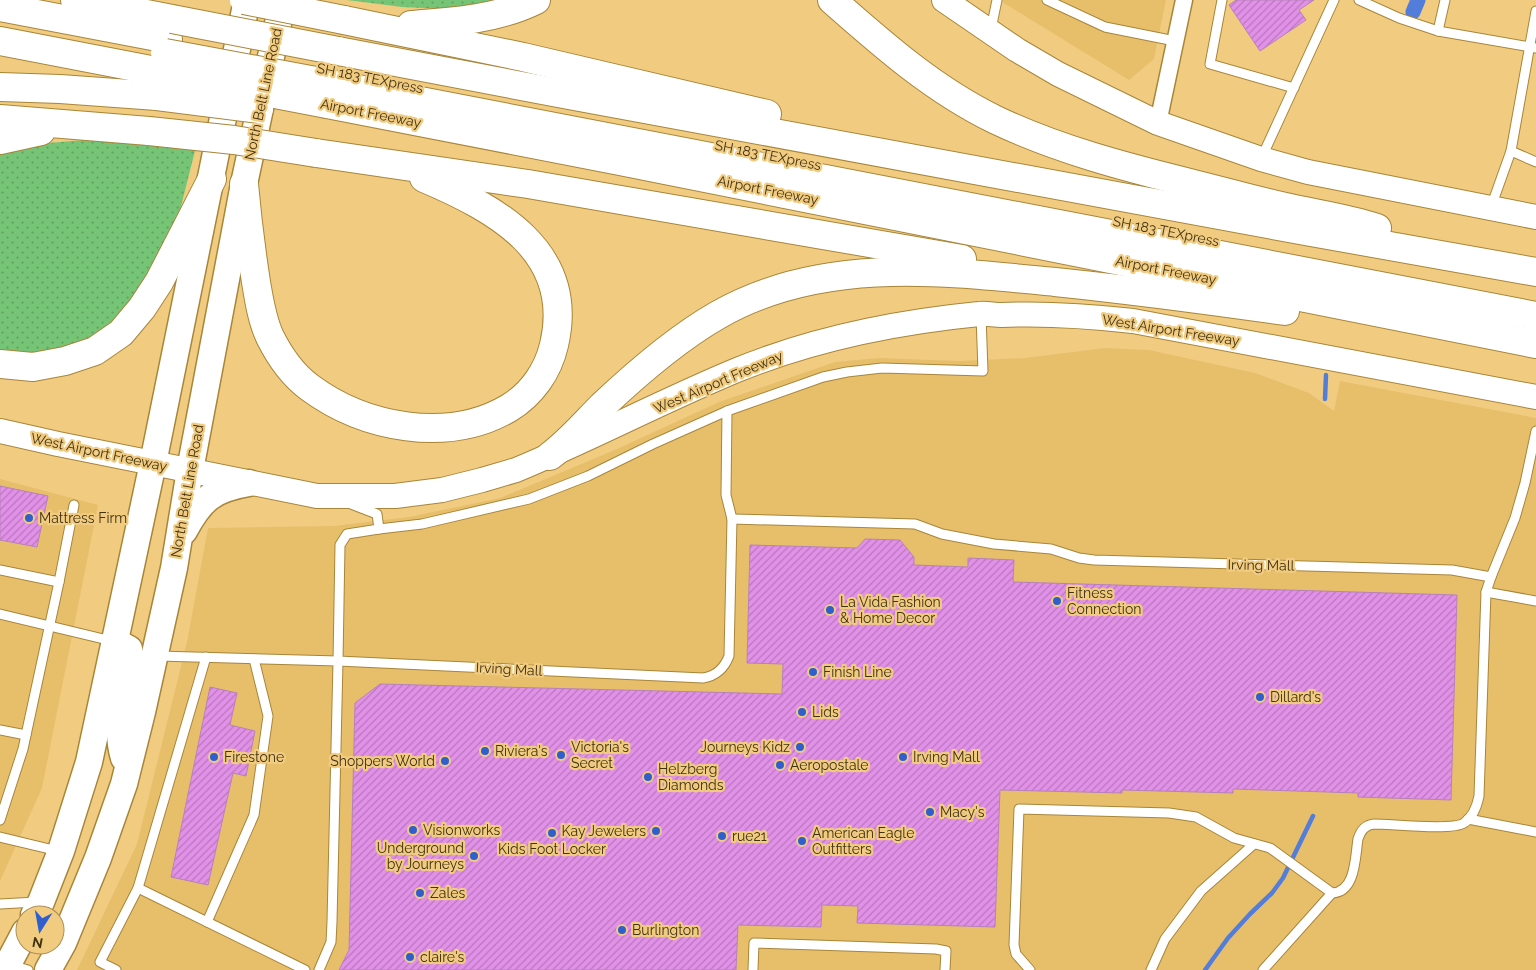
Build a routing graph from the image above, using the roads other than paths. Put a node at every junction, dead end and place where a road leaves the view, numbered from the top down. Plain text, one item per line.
1 (75, 0) edge
2 (245, 0) edge
3 (283, 0) edge
4 (536, 0) edge
5 (832, 0) edge
6 (840, 0) edge
7 (944, 0) edge
8 (997, 0) edge
9 (1047, 0) edge
10 (1184, 0) edge
11 (1222, 0) edge
12 (1334, 0) edge
13 (1359, 0) edge
14 (1445, 0) edge
15 (0, 6) edge
16 (1536, 11) edge
17 (0, 21) edge
18 (372, 25) junction
19 (1438, 31) junction
20 (990, 32) junction
21 (871, 34) junction
22 (0, 41) edge
23 (1175, 41) junction
24 (1533, 47) edge
25 (165, 56) junction
26 (331, 86) junction
27 (0, 87) edge
28 (1294, 88) junction
29 (0, 119) edge
30 (1158, 123) junction
31 (90, 125) junction
32 (0, 140) edge
33 (1511, 150) junction
34 (1261, 159) junction
35 (932, 162) junction
36 (1536, 162) edge
37 (386, 164) junction
38 (212, 179) junction
39 (244, 184) junction
40 (1491, 208) junction
41 (1536, 217) edge
42 (1493, 265) junction
43 (1536, 272) edge
44 (1145, 292) junction
45 (1536, 302) edge
46 (981, 314) junction
47 (1536, 316) edge
48 (1536, 344) edge
49 (1536, 355) edge
50 (0, 364) edge
51 (1536, 397) edge
52 (727, 410) junction
53 (0, 431) edge
54 (1536, 431) edge
55 (550, 456) junction
56 (153, 463) junction
57 (190, 470) junction
58 (248, 483) junction
59 (317, 496) junction
60 (74, 505) dead end
61 (732, 519) junction
62 (379, 529) junction
63 (179, 540) junction
64 (0, 570) edge
65 (1491, 577) junction
66 (60, 582) junction
67 (1486, 592) junction
68 (1536, 601) edge
69 (0, 614) edge
70 (50, 625) junction
71 (114, 642) junction
72 (155, 656) junction
73 (206, 657) junction
74 (254, 658) junction
75 (338, 661) junction
76 (0, 730) edge
77 (26, 735) junction
78 (128, 768) junction
79 (1468, 819) junction
80 (0, 820) edge
81 (1536, 832) edge
82 (0, 837) edge
83 (1254, 844) junction
84 (61, 851) junction
85 (138, 888) junction
86 (1332, 893) junction
87 (0, 904) edge
88 (38, 905) edge
89 (15, 906) edge
90 (207, 922) junction
91 (48, 970) edge
92 (116, 970) edge
93 (305, 970) edge
94 (319, 970) edge
95 (753, 970) edge
96 (945, 970) edge
97 (1030, 970) edge
98 (1150, 970) edge
99 (1263, 970) edge

1 - 25 highway, Airport Freeway
2 - 18 highway, bridge
2 - 38 main road
3 - 39 main road, North Belt Line Road
4 - 18 highway
5 - 21 highway
6 - 21 highway
7 - 20 main road
8 - 20 lane
9 - 23 lane
10 - 23 street
11 - 28 lane
12 - 28 lane
13 - 19 lane
14 - 19 lane
15 - 25 highway
16 - 24 lane
17 - 25 highway
18 - 35 highway
19 - 24 lane
20 - 30 main road
21 - 42 highway
22 - 25 highway, Airport Freeway
23 - 30 street
24 - 33 lane
25 - 26 highway, bridge
25 - 26 highway, Airport Freeway, bridge
25 - 27 highway
26 - 35 highway, Airport Freeway
26 - 45 highway, SH 183 TEXpress
26 - 47 highway, SH 183 TEXpress
26 - 48 highway, Airport Freeway
28 - 34 lane
29 - 31 highway
30 - 34 main road
31 - 32 highway
31 - 37 highway, bridge
33 - 36 lane
33 - 40 lane
34 - 40 main road
35 - 42 highway, Airport Freeway
37 - 39 highway
37 - 44 highway
38 - 50 highway
38 - 56 main road
39 - 57 main road, North Belt Line Road
40 - 41 main road
42 - 43 highway, Airport Freeway
44 - 49 highway
44 - 55 highway
46 - 51 main road, West Airport Freeway
46 - 52 lane
46 - 55 main road, West Airport Freeway
52 - 61 lane
52 - 62 lane
53 - 56 main road, West Airport Freeway
54 - 65 lane
55 - 59 main road, West Airport Freeway
56 - 57 main road, West Airport Freeway
56 - 71 main road
57 - 58 main road, West Airport Freeway
57 - 63 main road, North Belt Line Road
58 - 59 main road, West Airport Freeway
58 - 63 main road
59 - 62 lane
60 - 66 lane
61 - 65 lane, Irving Mall
61 - 75 lane, Irving Mall
62 - 75 lane
63 - 72 main road, North Belt Line Road
64 - 66 lane
65 - 67 lane
66 - 70 lane
67 - 68 lane
67 - 79 lane
69 - 70 lane
70 - 71 lane
70 - 77 lane
71 - 78 main road
71 - 84 main road
72 - 73 lane
72 - 78 main road, North Belt Line Road
73 - 74 lane
73 - 85 lane
74 - 75 lane
74 - 90 lane
75 - 94 lane
76 - 77 lane
77 - 80 lane
78 - 91 main road, North Belt Line Road
79 - 81 lane
79 - 86 lane
82 - 84 lane
83 - 86 lane
83 - 97 lane
83 - 98 lane
84 - 88 main road
85 - 90 lane
85 - 92 lane
86 - 99 lane
87 - 89 lane
90 - 93 lane
95 - 96 lane

